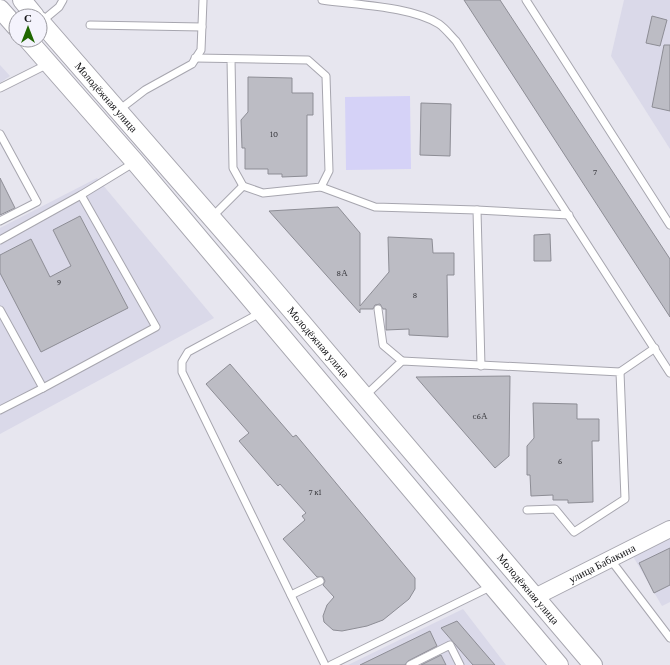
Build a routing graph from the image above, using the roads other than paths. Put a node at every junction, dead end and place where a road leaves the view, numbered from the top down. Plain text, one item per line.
1 (22, 0) edge
2 (63, 0) edge
3 (202, 0) edge
4 (322, 0) edge
5 (526, 0) edge
6 (29, 8) edge
7 (0, 9) edge
8 (48, 14) edge
9 (8, 18) edge
10 (90, 25) dead end
11 (202, 27) junction
12 (48, 30) edge
13 (35, 48) edge
14 (196, 58) junction
15 (231, 59) junction
16 (48, 64) junction
17 (0, 88) edge
18 (119, 110) junction
19 (0, 134) edge
20 (135, 162) junction
21 (243, 186) junction
22 (322, 187) junction
23 (81, 195) junction
24 (478, 210) junction
25 (568, 215) junction
26 (211, 217) junction
27 (0, 221) edge
28 (670, 226) edge
29 (0, 240) edge
30 (378, 309) dead end
31 (0, 310) edge
32 (262, 312) junction
33 (655, 348) junction
34 (402, 361) junction
35 (481, 366) junction
36 (620, 372) junction
37 (670, 373) edge
38 (43, 388) junction
39 (364, 396) junction
40 (0, 410) edge
41 (527, 510) dead end
42 (670, 529) edge
43 (610, 559) junction
44 (320, 581) dead end
45 (492, 585) junction
46 (290, 595) junction
47 (535, 597) junction
48 (670, 638) edge
49 (325, 665) edge
50 (331, 665) edge
51 (410, 665) edge
52 (460, 665) edge
53 (559, 665) edge
54 (593, 665) edge

1 - 6 main road, Молодёжная улица
2 - 8 lane
3 - 11 lane
4 - 25 lane
5 - 28 lane
7 - 9 main road
10 - 11 lane
11 - 14 lane
12 - 18 main road, Молодёжная улица
13 - 16 main road, Молодёжная улица
14 - 15 lane
14 - 18 lane
15 - 21 lane
15 - 22 lane
16 - 17 lane
16 - 20 main road, Молодёжная улица
18 - 26 main road, Молодёжная улица
19 - 27 lane
20 - 23 lane
20 - 32 main road, Молодёжная улица
21 - 22 lane
21 - 26 lane
22 - 24 lane
23 - 29 lane
23 - 38 lane
24 - 25 lane
24 - 35 lane
25 - 33 lane
26 - 39 main road, Молодёжная улица
30 - 34 lane
31 - 38 lane
32 - 45 main road, Молодёжная улица
32 - 46 lane
33 - 36 lane
33 - 37 lane
34 - 35 lane
34 - 39 lane
35 - 36 lane
36 - 41 lane
38 - 40 lane
39 - 47 main road, Молодёжная улица
42 - 43 street, улица Бабакина
43 - 47 street, улица Бабакина
43 - 48 lane
44 - 46 lane
45 - 50 lane
45 - 53 main road, Молодёжная улица
46 - 49 lane
47 - 54 main road, Молодёжная улица
51 - 52 lane

